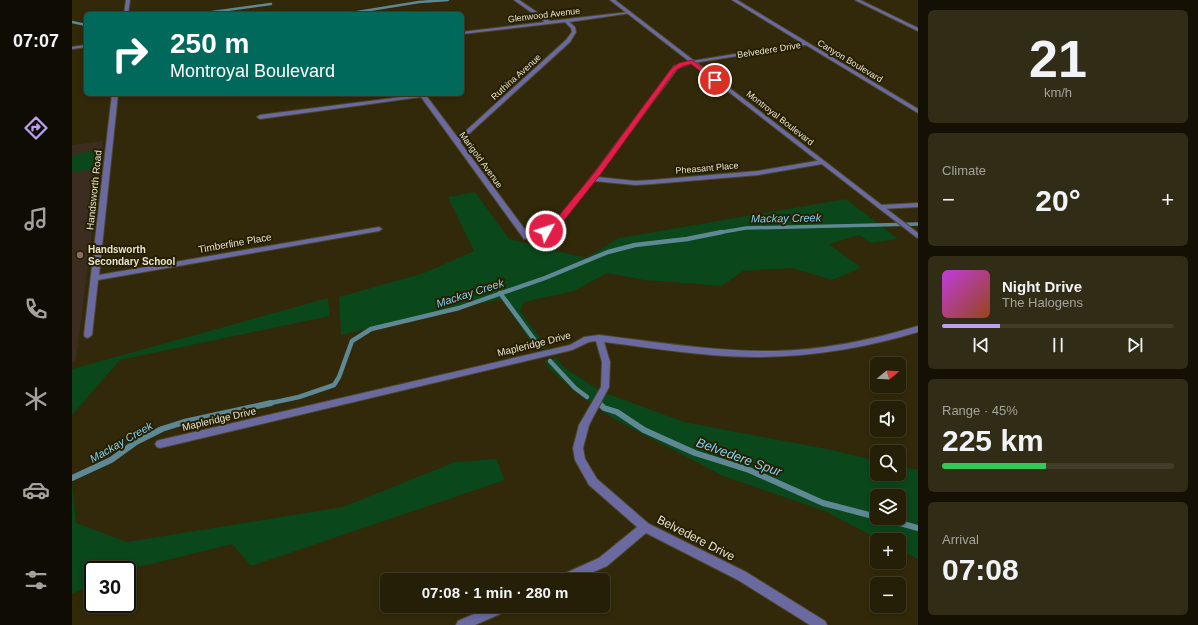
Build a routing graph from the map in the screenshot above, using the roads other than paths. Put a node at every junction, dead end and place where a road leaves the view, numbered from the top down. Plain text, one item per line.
1 (128, 0) edge
2 (516, 0) edge
3 (612, 0) edge
4 (734, 0) edge
5 (857, 0) edge
6 (126, 12) edge
7 (629, 13) junction
8 (566, 21) junction
9 (550, 22) junction
10 (918, 30) edge
11 (464, 33) edge
12 (806, 44) junction
13 (84, 46) edge
14 (72, 48) edge
15 (692, 62) junction
16 (115, 96) edge
17 (408, 96) edge
18 (423, 96) edge
19 (918, 111) edge
20 (260, 117) dead end
21 (457, 142) junction
22 (822, 162) junction
23 (593, 179) junction
24 (918, 205) edge
25 (880, 206) junction
26 (379, 229) dead end
27 (918, 236) edge
28 (526, 237) joint
29 (94, 278) junction
30 (918, 329) edge
31 (88, 336) dead end
32 (599, 338) junction
33 (160, 444) dead end
34 (645, 527) junction
35 (579, 573) edge
36 (489, 613) edge
37 (462, 625) edge
38 (821, 625) edge

1 - 6 street
2 - 9 street
3 - 7 street, Montroyal Boulevard
4 - 12 street, Canyon Boulevard
5 - 10 street
7 - 8 street, Glenwood Avenue
7 - 15 street, Montroyal Boulevard
8 - 9 street, Glenwood Avenue
8 - 21 street, Ruthina Avenue
9 - 11 street, Glenwood Avenue
12 - 15 street, Belvedere Drive
12 - 19 street, Canyon Boulevard
13 - 14 street
15 - 22 street, Montroyal Boulevard
15 - 23 street, Belvedere Drive
16 - 29 street, Handsworth Road
17 - 20 street
18 - 21 street, Marigold Avenue
21 - 28 street, Marigold Avenue
22 - 23 street, Pheasant Place
22 - 25 street, Montroyal Boulevard
23 - 28 street, Belvedere Drive
24 - 25 street
25 - 27 street, Montroyal Boulevard
26 - 29 street, Timberline Place
29 - 31 street, Handsworth Road
30 - 32 street, Mapleridge Drive
32 - 33 street, Mapleridge Drive
32 - 34 street, Belvedere Drive
34 - 35 street
34 - 38 street, Belvedere Drive
36 - 37 street

